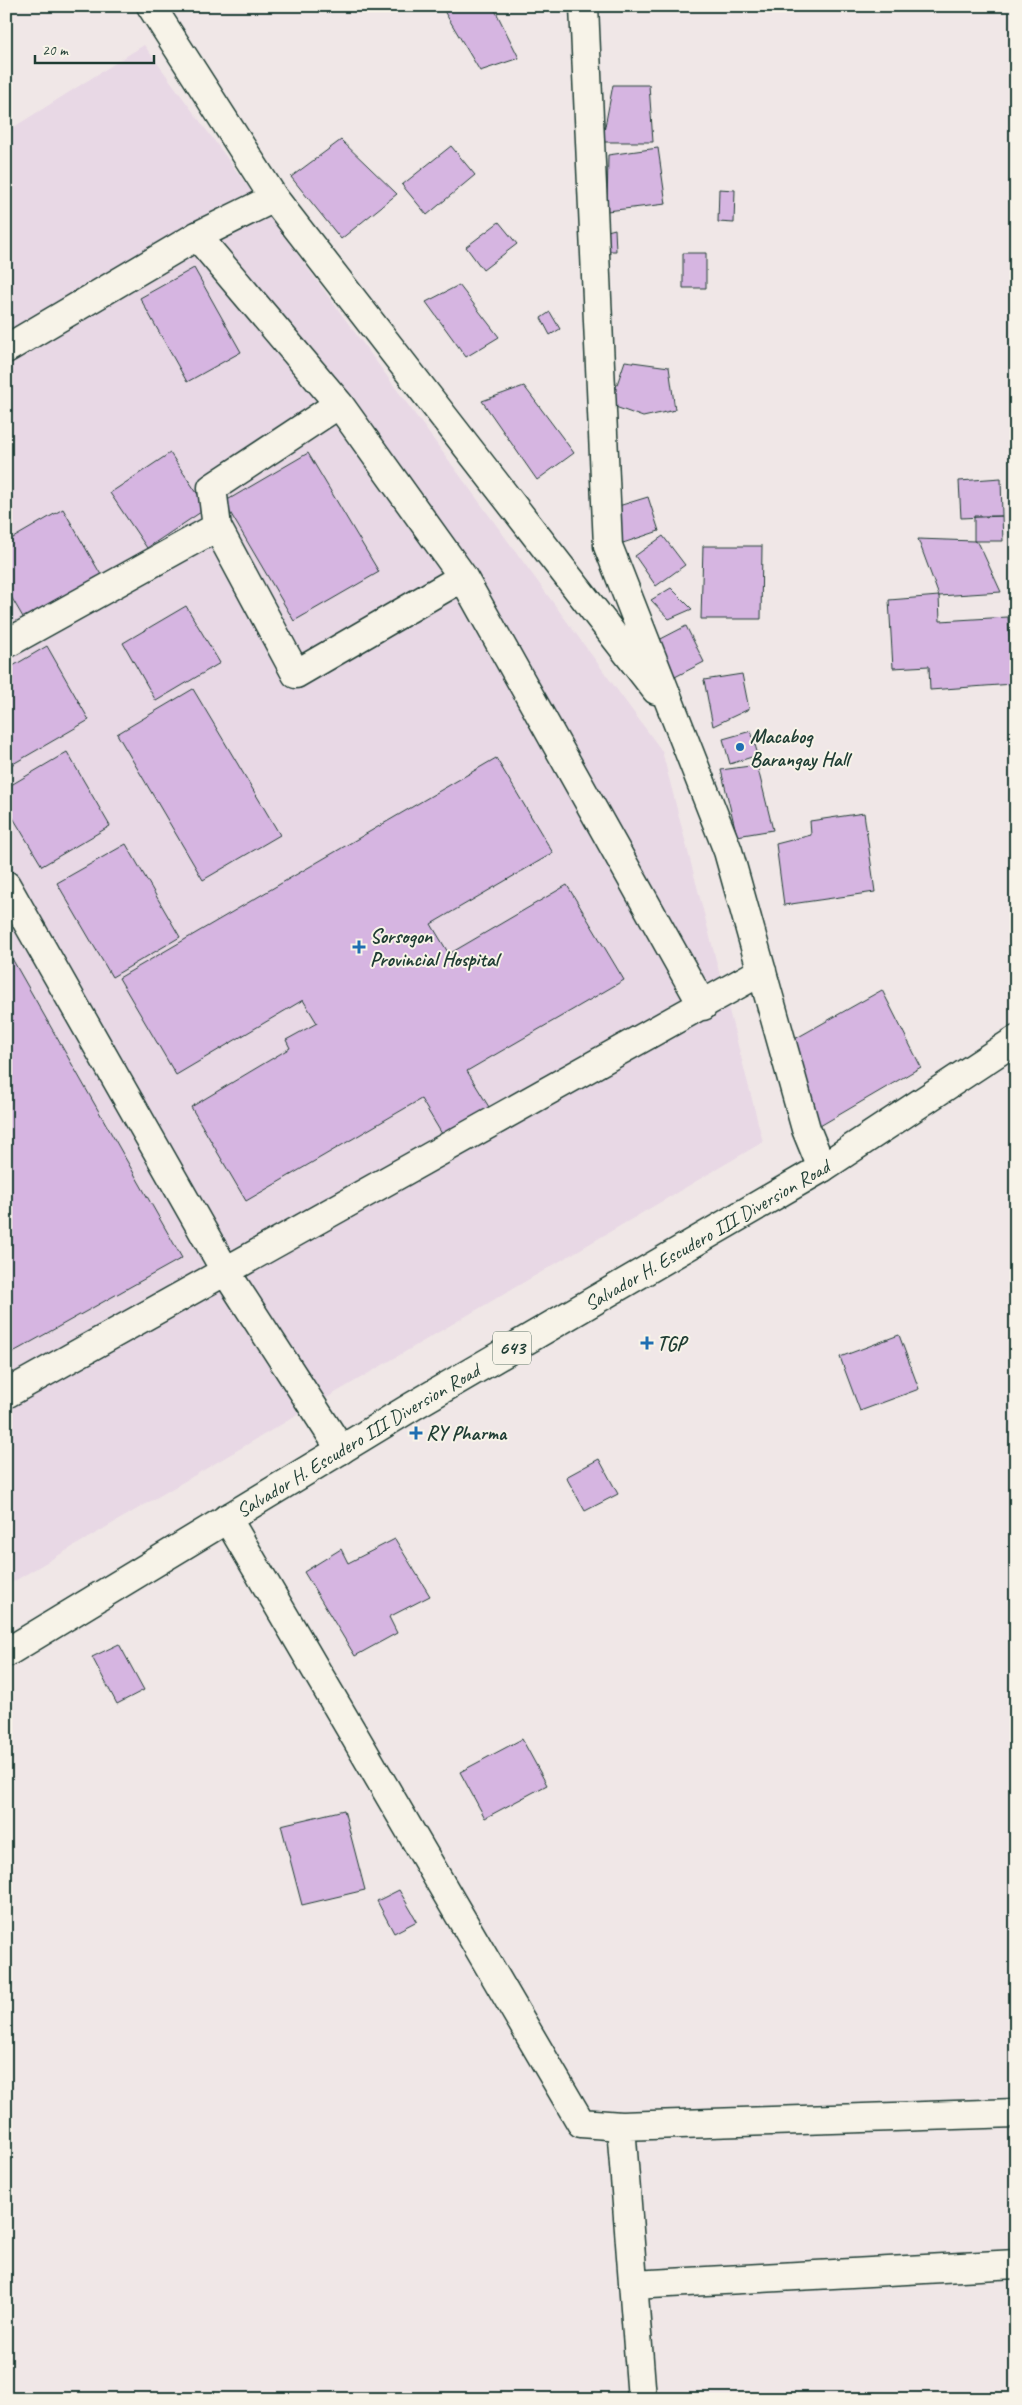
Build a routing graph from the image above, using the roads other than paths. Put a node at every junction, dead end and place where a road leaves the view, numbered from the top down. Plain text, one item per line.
1 (151, 6) edge
2 (584, 6) edge
3 (274, 198) junction
4 (196, 236) junction
5 (6, 348) edge
6 (339, 404) junction
7 (217, 527) junction
8 (463, 577) junction
9 (6, 644) edge
10 (676, 717) junction
11 (6, 885) edge
12 (762, 971) junction
13 (703, 1006) junction
14 (1016, 1040) edge
15 (822, 1168) junction
16 (226, 1272) junction
17 (6, 1394) edge
18 (341, 1450) junction
19 (227, 1518) junction
20 (6, 1653) edge
21 (1016, 2113) edge
22 (621, 2126) junction
23 (1016, 2264) edge
24 (633, 2285) junction
25 (642, 2399) edge

1 - 3 main road
2 - 10 main road
3 - 4 main road
3 - 10 main road
4 - 5 main road
4 - 6 main road
6 - 7 main road
6 - 8 main road
7 - 8 main road
7 - 9 main road
8 - 13 main road
10 - 12 main road
11 - 16 main road
12 - 13 main road
12 - 15 main road
13 - 16 main road
14 - 15 main road, Salvador H. Escudero III Diversion Road / 643
15 - 18 main road, Salvador H. Escudero III Diversion Road / 643
16 - 17 main road
16 - 18 main road
18 - 19 main road, Salvador H. Escudero III Diversion Road / 643
19 - 20 main road, Salvador H. Escudero III Diversion Road / 643
19 - 22 main road
21 - 22 main road
22 - 24 main road
23 - 24 main road
24 - 25 main road

